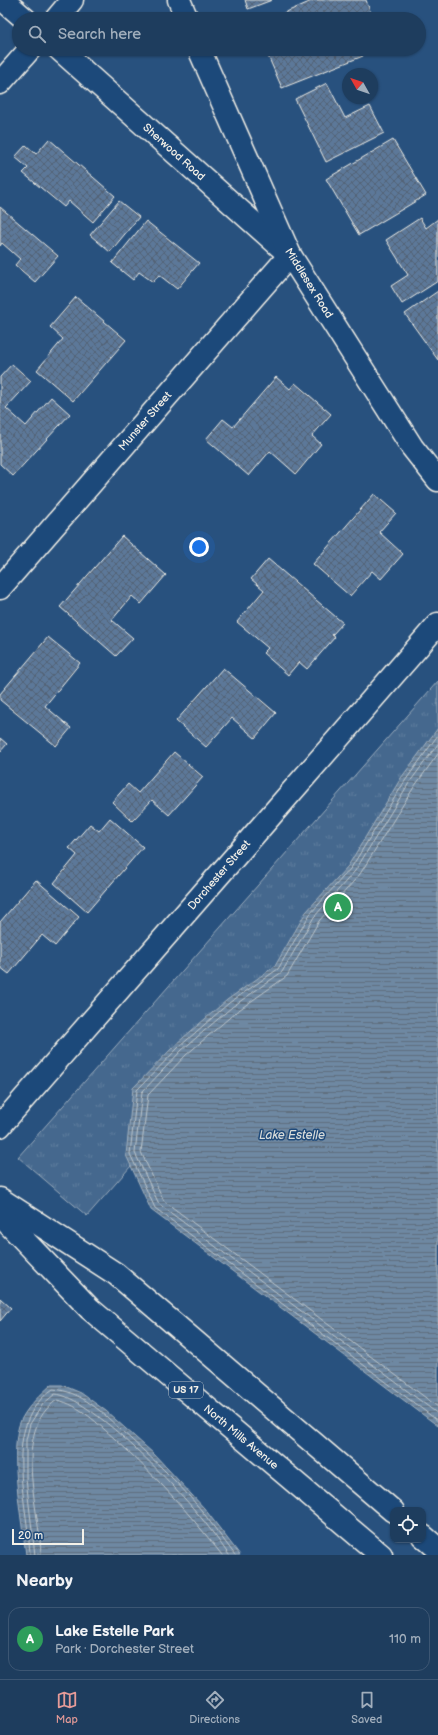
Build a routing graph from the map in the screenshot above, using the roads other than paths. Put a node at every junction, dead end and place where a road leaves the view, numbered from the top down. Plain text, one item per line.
1 (3, 0) edge
2 (72, 0) edge
3 (179, 0) edge
4 (17, 12) edge
5 (62, 12) edge
6 (184, 12) edge
7 (24, 56) edge
8 (67, 56) edge
9 (202, 56) edge
10 (0, 83) edge
11 (290, 255) junction
12 (438, 480) edge
13 (0, 588) edge
14 (438, 624) edge
15 (0, 1126) edge
16 (0, 1199) edge
17 (0, 1215) edge
18 (390, 1508) edge
19 (426, 1539) edge
20 (438, 1549) edge
21 (381, 1555) edge

1 - 4 street
2 - 5 street
3 - 6 street
7 - 10 street
8 - 11 street, Sherwood Road
9 - 11 street, Middlesex Road
11 - 12 street, Middlesex Road
11 - 13 street, Munster Street
14 - 15 street, Dorchester Street
16 - 18 street
17 - 21 street, North Mills Avenue / US 17
19 - 20 street

